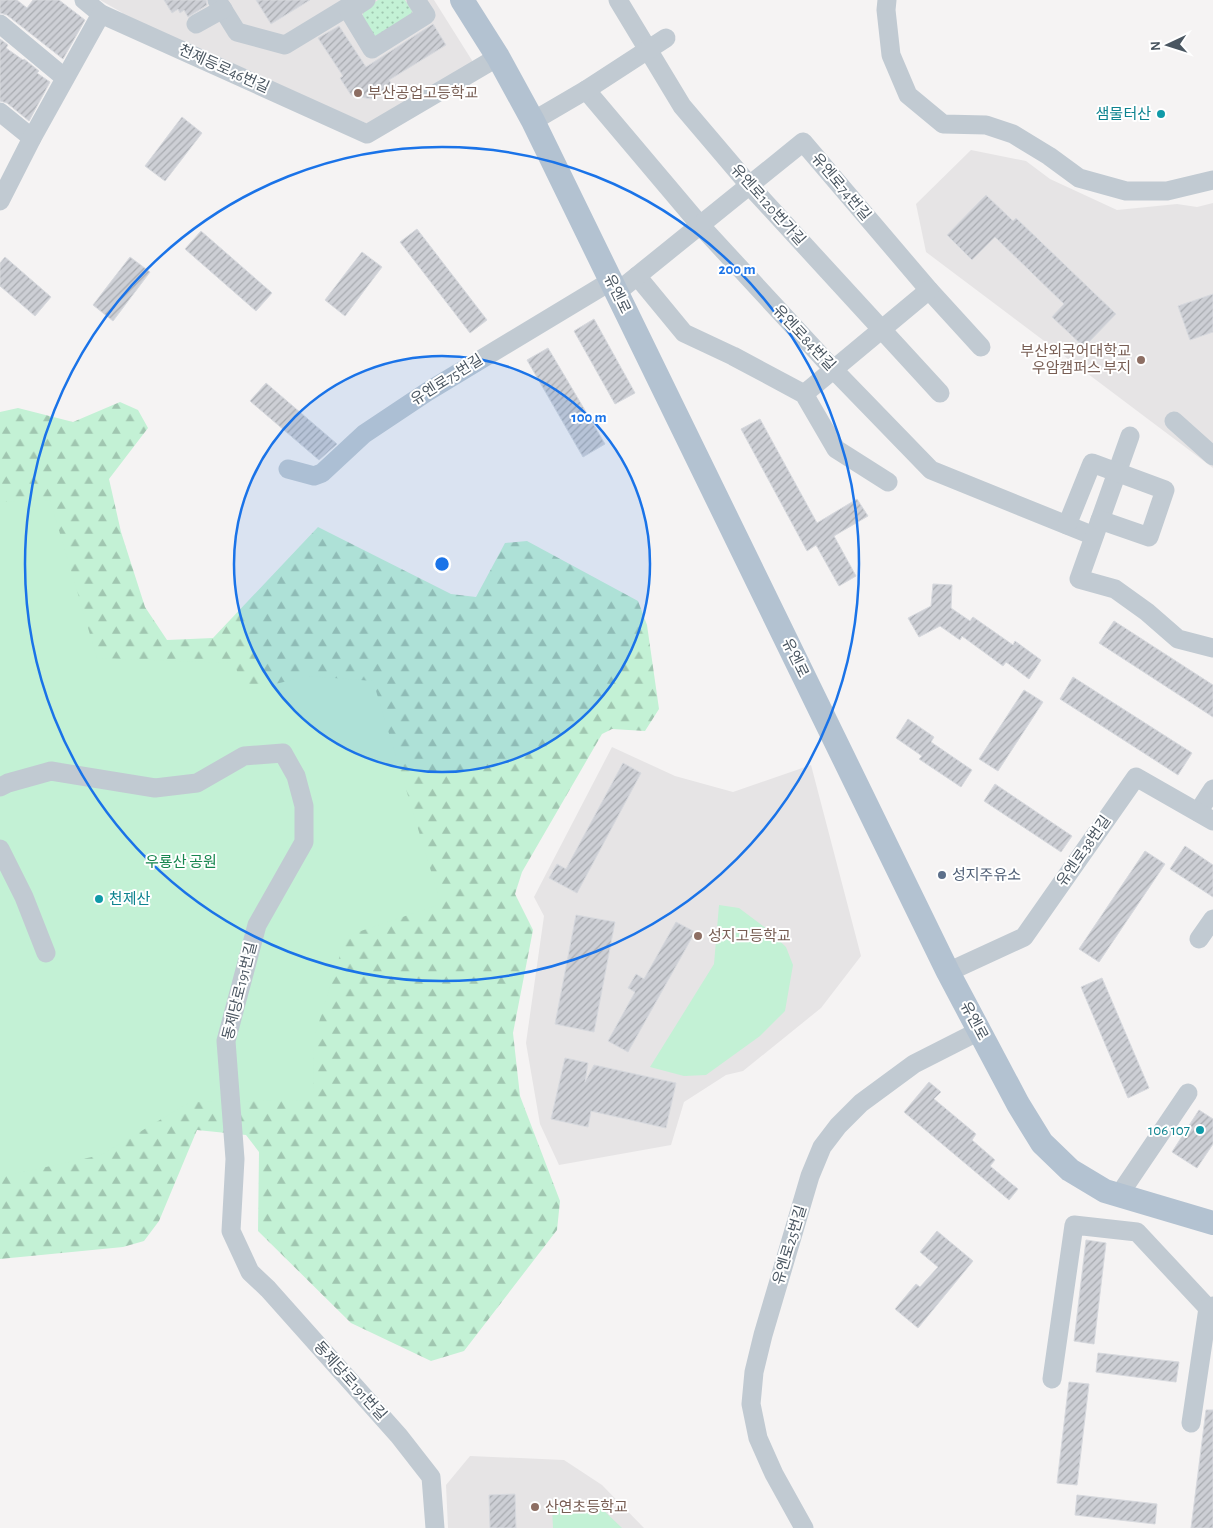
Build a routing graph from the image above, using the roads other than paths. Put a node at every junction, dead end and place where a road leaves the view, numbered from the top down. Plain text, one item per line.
1 (84, 0) edge
2 (366, 0) edge
3 (416, 0) edge
4 (462, 0) edge
5 (618, 0) edge
6 (887, 0) edge
7 (220, 4) edge
8 (349, 11) junction
9 (100, 14) junction
10 (0, 24) edge
11 (196, 24) dead end
12 (666, 38) dead end
13 (648, 50) junction
14 (498, 57) junction
15 (65, 78) junction
16 (586, 90) junction
17 (0, 112) edge
18 (533, 121) junction
19 (32, 138) junction
20 (1213, 180) edge
21 (750, 186) junction
22 (0, 201) edge
23 (700, 225) junction
24 (637, 276) junction
25 (614, 287) junction
26 (929, 290) junction
27 (882, 329) junction
28 (981, 348) dead end
29 (833, 369) junction
30 (940, 392) dead end
31 (804, 394) junction
32 (1174, 422) dead end
33 (1130, 436) dead end
34 (1213, 456) edge
35 (288, 469) dead end
36 (1117, 472) junction
37 (888, 482) dead end
38 (1067, 525) junction
39 (1097, 528) junction
40 (1213, 648) edge
41 (0, 787) edge
42 (1213, 789) edge
43 (1206, 817) edge
44 (0, 849) edge
45 (1213, 919) edge
46 (1200, 939) dead end
47 (46, 953) dead end
48 (948, 972) junction
49 (979, 1031) junction
50 (1188, 1093) dead end
51 (1119, 1195) junction
52 (1213, 1223) edge
53 (1211, 1307) edge
54 (1052, 1379) dead end
55 (1191, 1423) dead end
56 (435, 1528) edge
57 (804, 1528) edge

1 - 9 street, 천제등로46번길
2 - 8 street
3 - 8 street
4 - 14 main road, 유엔로
5 - 13 street, 유엔로120번가길
6 - 20 street
7 - 8 street
7 - 11 street
9 - 14 street, 천제등로46번길
9 - 15 street
10 - 15 street
12 - 13 street
13 - 16 street
13 - 21 street, 유엔로120번가길
14 - 18 main road, 유엔로
15 - 19 street
16 - 18 street
16 - 23 street, 유엔로84번길
17 - 19 street
18 - 25 main road, 유엔로
19 - 22 street
21 - 23 street, 유엔로74번길
21 - 26 street, 유엔로74번길
21 - 27 street, 유엔로120번가길
23 - 24 street, 유엔로74번길
23 - 29 street, 유엔로84번길
24 - 25 street, 유엔로74번길
24 - 31 street
25 - 35 street, 유엔로75번길
25 - 48 main road, 유엔로
26 - 27 street
26 - 28 street, 유엔로74번길
27 - 29 street
27 - 30 street, 유엔로120번가길
29 - 31 street
29 - 38 street, 유엔로84번길
31 - 37 street
32 - 34 street
33 - 36 street
36 - 38 street, 유엔로84번길
36 - 39 street
36 - 39 street, 유엔로84번길
38 - 39 street, 유엔로84번길
39 - 40 street
41 - 56 street, 동제당로191번길
42 - 43 street, 유엔로38번길
43 - 48 street, 유엔로38번길
44 - 47 street
45 - 46 street
48 - 49 main road, 유엔로
49 - 51 main road, 유엔로
49 - 57 street, 유엔로25번길
50 - 51 street
51 - 52 main road, 유엔로
53 - 54 street
53 - 55 street

